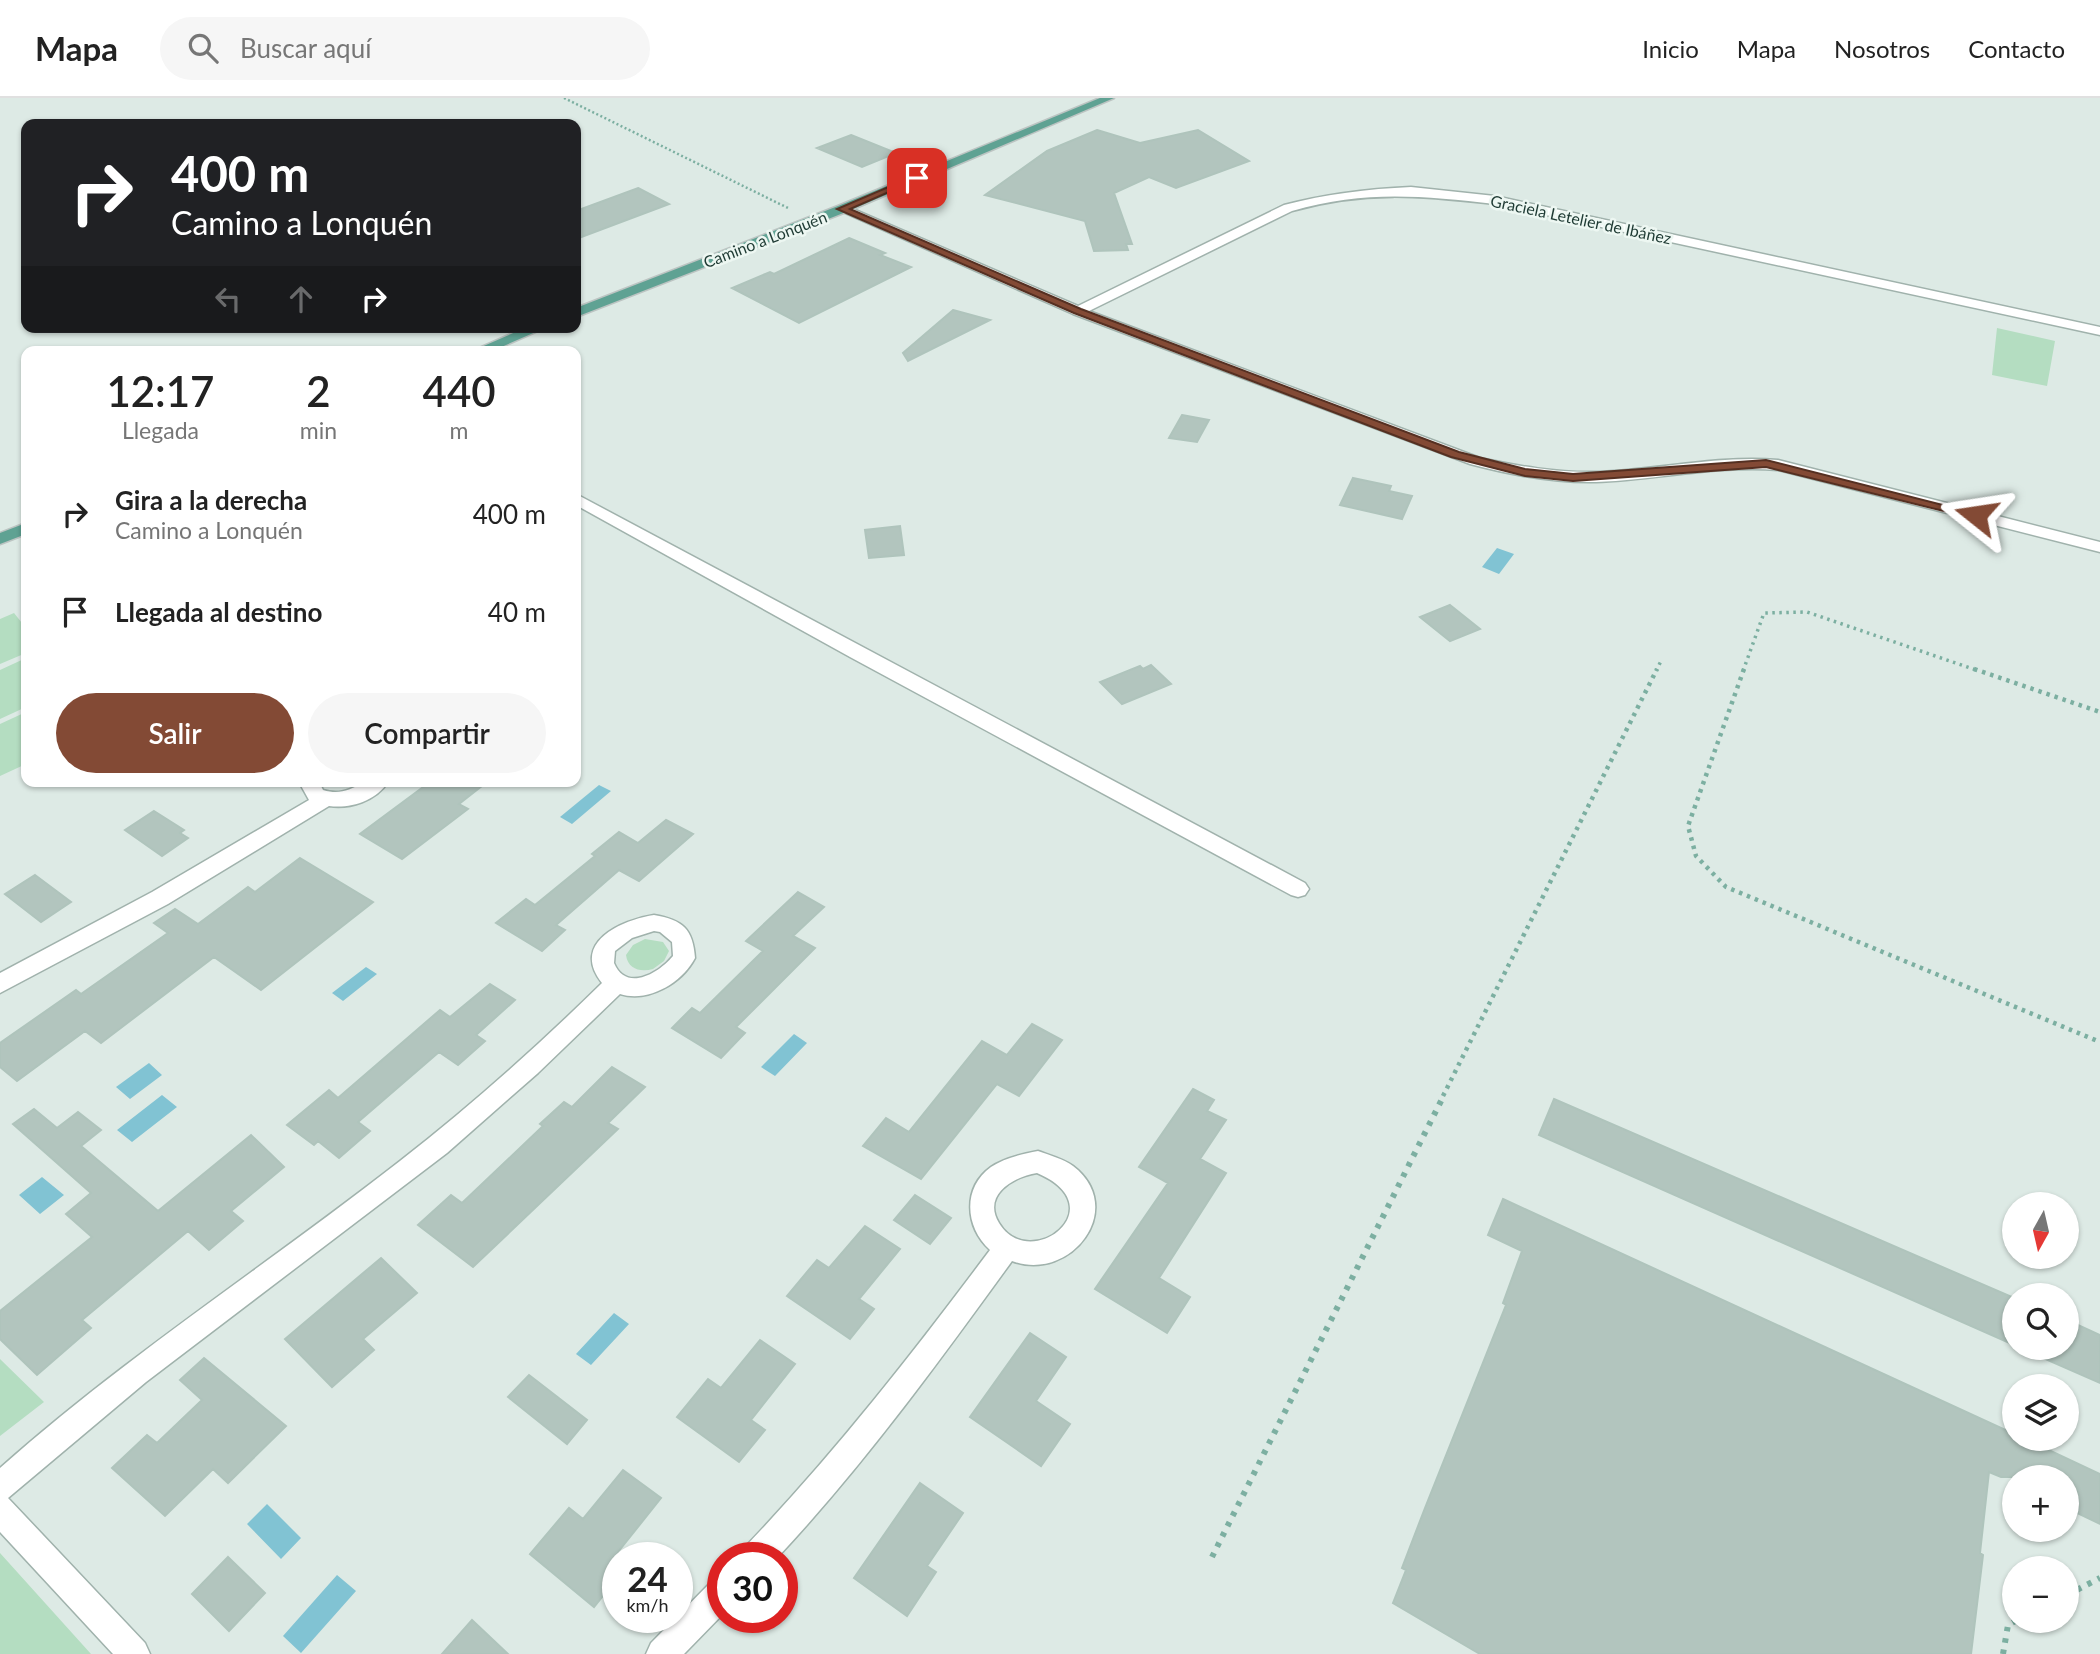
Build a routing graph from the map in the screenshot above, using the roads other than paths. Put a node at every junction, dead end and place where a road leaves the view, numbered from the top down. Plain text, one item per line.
1 (1109, 98) edge
2 (842, 209) junction
3 (581, 311) edge
4 (1078, 311) junction
5 (2100, 331) edge
6 (525, 333) edge
7 (492, 346) edge
8 (581, 502) edge
9 (21, 530) edge
10 (0, 539) edge
11 (2100, 547) edge
12 (310, 787) edge
13 (371, 787) edge
14 (325, 799) junction
15 (1298, 889) dead end
16 (617, 982) dead end
17 (0, 984) edge
18 (1007, 1247) dead end
19 (0, 1487) edge
20 (0, 1510) edge
21 (770, 1542) edge
22 (707, 1608) edge
23 (134, 1654) edge
24 (662, 1654) edge

1 - 2 main road, Camino a Lonquén
2 - 3 main road, Camino a Lonquén
2 - 4 street
4 - 5 street, Graciela Letelier de Ibáñez
4 - 11 street
6 - 7 main road
8 - 15 street
9 - 10 main road
12 - 14 street
13 - 14 street
14 - 17 street
16 - 19 street
18 - 21 street
20 - 23 street
22 - 24 street

